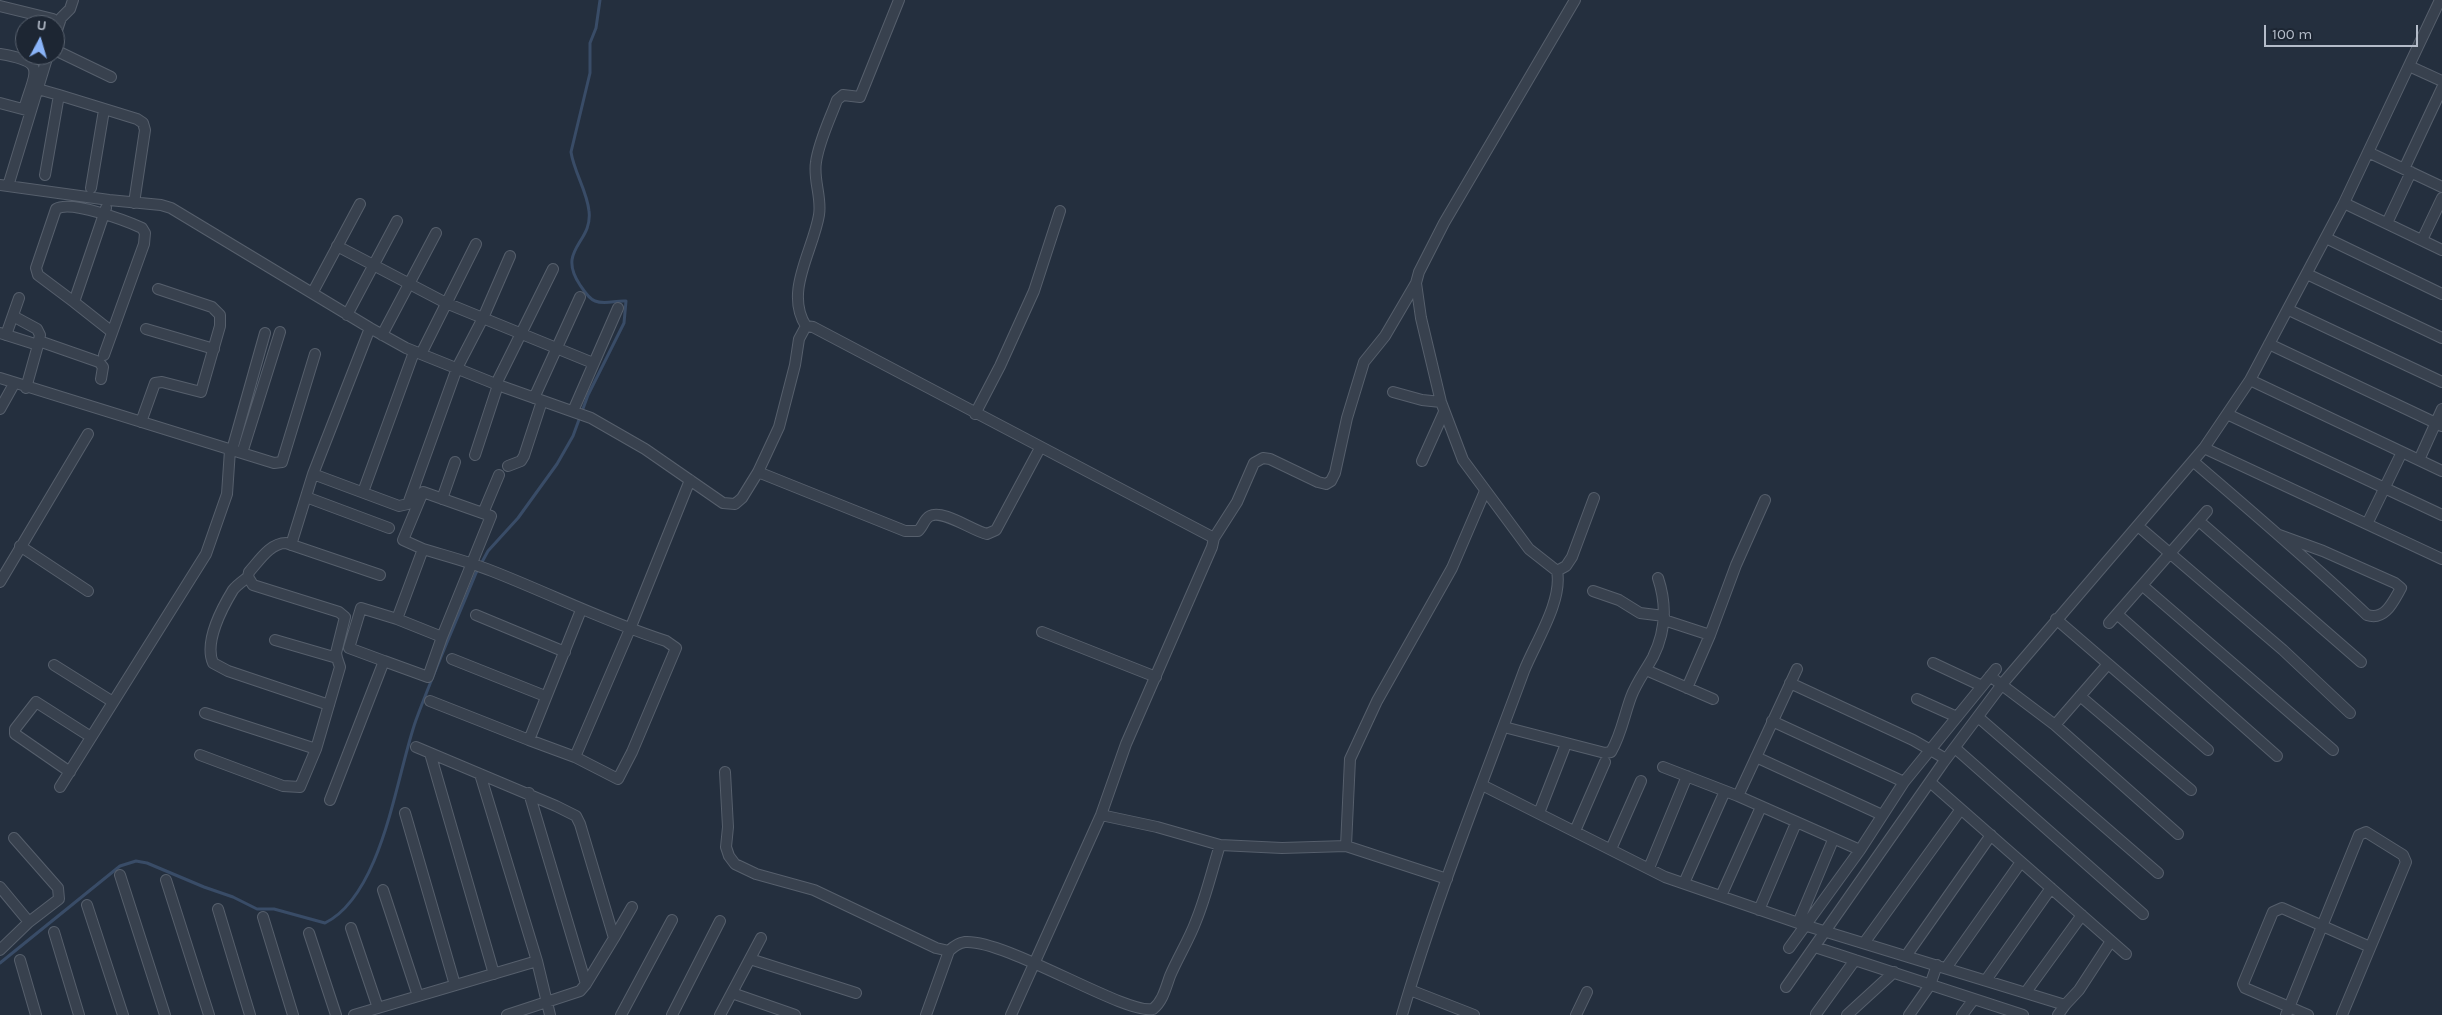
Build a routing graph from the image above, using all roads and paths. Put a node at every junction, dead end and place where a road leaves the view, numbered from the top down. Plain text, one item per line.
1 (73, 0) edge
2 (899, 0) edge
3 (1575, 0) edge
4 (2440, 0) edge
5 (0, 6) edge
6 (37, 15) edge
7 (64, 15) edge
8 (0, 54) edge
9 (65, 55) edge
10 (45, 65) edge
11 (2409, 66) junction
12 (111, 77) dead end
13 (2442, 81) edge
14 (2442, 88) edge
15 (38, 89) junction
16 (59, 95) junction
17 (0, 103) edge
18 (28, 110) junction
19 (104, 110) junction
20 (2368, 152) junction
21 (2407, 170) junction
22 (45, 175) dead end
23 (4, 186) edge
24 (2442, 187) edge
25 (91, 188) dead end
26 (2442, 198) edge
27 (109, 200) junction
28 (134, 203) junction
29 (2344, 203) junction
30 (360, 204) dead end
31 (1060, 211) dead end
32 (104, 214) junction
33 (397, 221) dead end
34 (2387, 222) junction
35 (436, 233) dead end
36 (2326, 238) junction
37 (2422, 240) junction
38 (476, 244) dead end
39 (337, 246) junction
40 (2442, 250) edge
41 (510, 256) dead end
42 (373, 265) junction
43 (553, 269) dead end
44 (2307, 274) junction
45 (408, 284) junction
46 (1416, 284) junction
47 (315, 288) dead end
48 (158, 289) dead end
49 (2442, 294) edge
50 (580, 297) dead end
51 (19, 298) dead end
52 (74, 302) junction
53 (446, 303) junction
54 (618, 308) dead end
55 (2288, 310) junction
56 (347, 315) junction
57 (13, 316) junction
58 (483, 318) junction
59 (806, 326) junction
60 (370, 328) junction
61 (146, 330) dead end
62 (112, 332) junction
63 (280, 332) dead end
64 (265, 333) dead end
65 (3, 334) edge
66 (520, 334) junction
67 (382, 335) junction
68 (2442, 338) edge
69 (38, 343) junction
70 (2269, 344) junction
71 (556, 348) junction
72 (214, 349) junction
73 (418, 353) junction
74 (315, 354) dead end
75 (104, 355) dead end
76 (593, 363) junction
77 (457, 368) junction
78 (0, 378) edge
79 (101, 379) dead end
80 (2250, 380) junction
81 (2442, 382) edge
82 (14, 384) junction
83 (497, 384) junction
84 (26, 388) junction
85 (1393, 392) dead end
86 (538, 400) junction
87 (1442, 407) junction
88 (2442, 409) edge
89 (0, 410) edge
90 (578, 413) junction
91 (975, 414) junction
92 (2227, 414) junction
93 (142, 422) junction
94 (2439, 425) edge
95 (88, 434) dead end
96 (1040, 448) junction
97 (2204, 448) junction
98 (236, 451) junction
99 (2402, 452) junction
100 (475, 455) dead end
101 (2419, 460) junction
102 (1422, 461) dead end
103 (454, 462) dead end
104 (2194, 462) junction
105 (508, 466) dead end
106 (2442, 471) edge
107 (758, 472) junction
108 (313, 474) junction
109 (499, 474) dead end
110 (690, 480) junction
111 (2385, 487) junction
112 (1485, 491) junction
113 (363, 492) junction
114 (306, 497) junction
115 (1594, 498) dead end
116 (442, 499) junction
117 (1765, 500) dead end
118 (2207, 512) dead end
119 (483, 513) junction
120 (2442, 514) edge
121 (2199, 521) junction
122 (2367, 524) junction
123 (2138, 526) junction
124 (389, 528) dead end
125 (2279, 535) junction
126 (1214, 538) junction
127 (291, 545) junction
128 (20, 546) junction
129 (423, 549) junction
130 (2171, 554) junction
131 (2442, 559) edge
132 (477, 565) junction
133 (1557, 571) junction
134 (380, 575) dead end
135 (248, 576) junction
136 (1658, 578) dead end
137 (0, 582) edge
138 (2143, 586) junction
139 (88, 591) dead end
140 (1593, 591) dead end
141 (582, 610) junction
142 (2117, 614) junction
143 (476, 615) dead end
144 (1664, 618) junction
145 (2056, 619) junction
146 (397, 620) junction
147 (2109, 623) dead end
148 (630, 629) junction
149 (1042, 632) dead end
150 (1710, 635) junction
151 (442, 637) junction
152 (275, 640) dead end
153 (564, 652) junction
154 (337, 658) junction
155 (452, 659) dead end
156 (384, 661) junction
157 (2361, 662) dead end
158 (1933, 663) dead end
159 (2108, 664) junction
160 (54, 665) dead end
161 (1797, 669) dead end
162 (1646, 670) junction
163 (1156, 678) junction
164 (1790, 683) junction
165 (2003, 683) junction
166 (1982, 686) junction
167 (1687, 688) junction
168 (546, 696) junction
169 (2080, 696) junction
170 (1713, 699) dead end
171 (1917, 699) dead end
172 (430, 701) dead end
173 (113, 702) junction
174 (329, 705) junction
175 (205, 713) dead end
176 (2350, 713) dead end
177 (1956, 716) junction
178 (1978, 717) junction
179 (1772, 721) junction
180 (2055, 725) junction
181 (1504, 727) junction
182 (90, 737) junction
183 (529, 740) junction
184 (416, 747) dead end
185 (1955, 748) junction
186 (316, 749) junction
187 (1564, 749) dead end
188 (1929, 750) junction
189 (2208, 750) dead end
190 (2333, 750) dead end
191 (430, 753) junction
192 (200, 755) dead end
193 (2277, 756) dead end
194 (575, 757) junction
195 (1756, 757) junction
196 (1946, 759) junction
197 (1605, 762) dead end
198 (1663, 766) dead end
199 (70, 772) junction
200 (725, 772) dead end
201 (480, 774) junction
202 (1687, 776) junction
203 (1641, 781) dead end
204 (1904, 782) junction
205 (1930, 782) junction
206 (1482, 785) junction
207 (60, 787) dead end
208 (2191, 790) dead end
209 (1725, 791) junction
210 (529, 793) junction
211 (1738, 796) junction
212 (330, 800) dead end
213 (1761, 807) junction
214 (1961, 809) junction
215 (405, 813) dead end
216 (1539, 813) junction
217 (1101, 815) junction
218 (1882, 815) junction
219 (1796, 823) junction
220 (1575, 831) junction
221 (2178, 834) dead end
222 (1990, 835) junction
223 (14, 838) dead end
224 (1833, 840) junction
225 (1220, 845) junction
226 (1346, 846) junction
227 (1611, 849) junction
228 (1860, 850) junction
229 (2021, 862) junction
230 (1649, 868) junction
231 (2158, 873) dead end
232 (120, 875) dead end
233 (1448, 879) junction
234 (166, 880) dead end
235 (1684, 883) junction
236 (0, 887) edge
237 (2051, 888) junction
238 (383, 890) dead end
239 (1722, 896) junction
240 (88, 905) dead end
241 (632, 907) dead end
242 (218, 909) dead end
243 (1759, 910) junction
244 (2143, 914) dead end
245 (2082, 915) junction
246 (263, 917) dead end
247 (672, 920) dead end
248 (720, 921) dead end
249 (30, 922) junction
250 (1801, 924) junction
251 (351, 928) dead end
252 (2323, 928) junction
253 (54, 932) dead end
254 (1826, 932) junction
255 (309, 933) dead end
256 (614, 938) junction
257 (760, 938) dead end
258 (2111, 941) junction
259 (1864, 943) junction
260 (1815, 947) junction
261 (2370, 947) junction
262 (1789, 948) dead end
263 (0, 950) edge
264 (949, 951) junction
265 (2126, 954) dead end
266 (1906, 956) junction
267 (20, 960) dead end
268 (750, 960) junction
269 (1855, 960) junction
270 (537, 962) junction
271 (1032, 966) junction
272 (1942, 967) junction
273 (1894, 972) junction
274 (494, 974) junction
275 (1986, 980) junction
276 (586, 984) junction
277 (455, 985) junction
278 (1930, 985) junction
279 (1786, 987) dead end
280 (1410, 990) junction
281 (1587, 992) dead end
282 (2026, 992) junction
283 (732, 993) junction
284 (856, 993) dead end
285 (418, 996) junction
286 (1974, 999) junction
287 (546, 1004) junction
288 (2065, 1005) junction
289 (378, 1008) junction
290 (2288, 1011) edge
291 (1120, 1012) edge
292 (2010, 1013) edge
293 (1816, 1014) edge
294 (36, 1015) edge
295 (79, 1015) edge
296 (123, 1015) edge
297 (165, 1015) edge
298 (209, 1015) edge
299 (250, 1015) edge
300 (293, 1015) edge
301 (336, 1015) edge
302 (354, 1015) edge
303 (507, 1015) edge
304 (550, 1015) edge
305 (620, 1015) edge
306 (672, 1015) edge
307 (720, 1015) edge
308 (796, 1015) edge
309 (926, 1015) edge
310 (1011, 1015) edge
311 (1402, 1015) edge
312 (1474, 1015) edge
313 (1576, 1015) edge
314 (1847, 1015) edge
315 (1909, 1015) edge
316 (1962, 1015) edge
317 (2023, 1015) edge
318 (2058, 1015) edge
319 (2308, 1015) edge
320 (2342, 1015) edge

1 - 7 street
2 - 59 street
3 - 46 street
4 - 11 street
5 - 6 street
8 - 18 street
9 - 12 street
10 - 15 street
11 - 13 street
11 - 20 street
14 - 21 street
15 - 16 street
15 - 18 street
16 - 19 street
16 - 22 street
17 - 18 street
18 - 23 street
19 - 25 street
19 - 28 street
20 - 21 street
20 - 29 street
21 - 24 street
21 - 34 street
23 - 27 street
26 - 37 street
27 - 28 street
27 - 32 street
28 - 56 street
29 - 34 street
29 - 36 street
30 - 39 street
31 - 91 street
32 - 52 street
32 - 52 street
32 - 62 street
33 - 42 street
34 - 37 street
35 - 45 street
36 - 44 street
36 - 49 street
37 - 40 street
38 - 53 street
39 - 42 street
39 - 47 street
41 - 58 street
42 - 45 street
42 - 56 street
43 - 66 street
44 - 55 street
44 - 68 street
45 - 53 street
45 - 67 street
46 - 87 street
46 - 126 street
48 - 72 street
50 - 71 street
51 - 57 street
52 - 62 street
53 - 58 street
53 - 73 street
54 - 76 street
55 - 70 street
55 - 81 street
56 - 60 street
57 - 65 street
57 - 69 street
58 - 66 street
58 - 77 street
59 - 91 street
59 - 107 street
60 - 67 street
60 - 108 street
61 - 72 street
62 - 75 street
63 - 98 street
64 - 98 street
65 - 69 street
66 - 71 street
66 - 83 street
67 - 73 street
69 - 79 street
69 - 84 street
70 - 80 street
70 - 94 street
71 - 76 street
71 - 86 street
72 - 93 street
73 - 77 street
73 - 113 street
74 - 98 street
76 - 90 street
77 - 83 street
77 - 113 street
78 - 82 street
80 - 92 street
80 - 99 street
82 - 84 street
82 - 89 street
83 - 86 street
83 - 100 street
84 - 93 street
85 - 87 street
86 - 90 street
86 - 105 street
87 - 102 street
87 - 112 street
88 - 94 street
90 - 110 street
91 - 96 street
92 - 97 street
92 - 111 street
93 - 98 street
94 - 101 street
95 - 128 street
96 - 107 street
96 - 126 street
97 - 104 street
97 - 122 street
98 - 173 street
99 - 101 street
99 - 111 street
101 - 106 street
103 - 116 street
104 - 123 street
104 - 125 street
107 - 110 street
108 - 113 street
108 - 114 street
109 - 119 street
110 - 148 street
111 - 120 street
111 - 122 street
112 - 133 street
112 - 226 street
114 - 124 street
114 - 127 street
115 - 133 street
116 - 119 street
116 - 129 street
117 - 150 street
118 - 121 street
119 - 132 street
121 - 130 street
121 - 157 street
122 - 131 street
123 - 130 street
123 - 145 street
125 - 125 street
126 - 163 street
127 - 134 street
127 - 135 street
128 - 137 street
128 - 139 street
129 - 132 street
129 - 146 street
130 - 138 street
130 - 176 street
132 - 141 street
132 - 151 street
133 - 181 street
135 - 154 street
135 - 174 street
136 - 144 street
138 - 142 street
138 - 190 street
140 - 144 street
141 - 148 street
141 - 153 street
142 - 147 street
142 - 193 street
143 - 153 street
144 - 150 street
144 - 162 street
145 - 159 street
145 - 165 street
146 - 151 street
146 - 156 street
148 - 194 street
148 - 194 street
149 - 163 street
150 - 167 street
151 - 156 street
152 - 154 street
153 - 168 street
154 - 174 street
155 - 168 street
156 - 212 street
158 - 166 street
159 - 169 street
159 - 189 street
160 - 173 street
161 - 164 street
162 - 167 street
162 - 181 street
163 - 217 street
164 - 179 street
164 - 188 street
165 - 166 street
165 - 178 street
165 - 180 street
166 - 177 street
167 - 170 street
168 - 183 street
169 - 180 street
169 - 208 street
171 - 177 street
172 - 183 street
173 - 182 street
174 - 186 street
175 - 186 street
177 - 188 street
178 - 185 street
178 - 231 street
179 - 195 street
179 - 204 street
180 - 221 street
181 - 206 street
182 - 199 street
182 - 199 street
183 - 194 street
184 - 191 street
185 - 196 street
185 - 244 street
186 - 192 street
187 - 216 street
188 - 196 street
188 - 204 street
191 - 201 street
191 - 274 street
195 - 211 street
195 - 218 street
196 - 205 street
197 - 220 street
198 - 202 street
199 - 207 street
200 - 264 street
201 - 210 street
201 - 270 street
202 - 209 street
202 - 230 street
203 - 227 street
204 - 218 street
205 - 214 street
205 - 254 street
206 - 216 street
206 - 233 street
209 - 211 street
209 - 235 street
210 - 256 street
210 - 276 street
211 - 213 street
213 - 219 street
213 - 239 street
214 - 222 street
214 - 259 street
215 - 277 street
216 - 220 street
217 - 225 street
217 - 271 street
218 - 228 street
219 - 224 street
219 - 243 street
220 - 227 street
222 - 229 street
222 - 266 street
223 - 249 street
224 - 228 street
224 - 250 street
225 - 226 street
225 - 291 street
226 - 233 street
227 - 230 street
228 - 250 street
229 - 237 street
229 - 272 street
230 - 235 street
232 - 297 street
233 - 280 street
234 - 298 street
235 - 239 street
236 - 249 street
237 - 245 street
237 - 275 street
238 - 285 street
239 - 243 street
240 - 296 street
241 - 256 street
242 - 299 street
243 - 250 street
245 - 258 street
245 - 282 street
246 - 300 street
247 - 305 street
248 - 306 street
249 - 263 street
250 - 254 street
250 - 262 street
251 - 289 street
252 - 261 street
252 - 261 street
252 - 290 street
252 - 290 street
253 - 295 street
254 - 259 street
254 - 260 street
255 - 301 street
256 - 276 street
257 - 268 street
258 - 265 street
258 - 288 street
259 - 266 street
260 - 269 street
260 - 279 street
261 - 320 street
264 - 271 street
264 - 309 street
266 - 272 street
267 - 294 street
268 - 283 street
268 - 284 street
269 - 273 street
269 - 293 street
270 - 274 street
270 - 287 street
271 - 291 street
271 - 310 street
272 - 275 street
272 - 278 street
273 - 278 street
273 - 314 street
274 - 277 street
275 - 282 street
276 - 287 street
277 - 285 street
278 - 286 street
278 - 315 street
280 - 311 street
280 - 312 street
281 - 313 street
282 - 288 street
283 - 307 street
283 - 308 street
285 - 289 street
286 - 292 street
286 - 316 street
287 - 303 street
287 - 304 street
288 - 318 street
289 - 302 street
290 - 319 street
292 - 317 street

